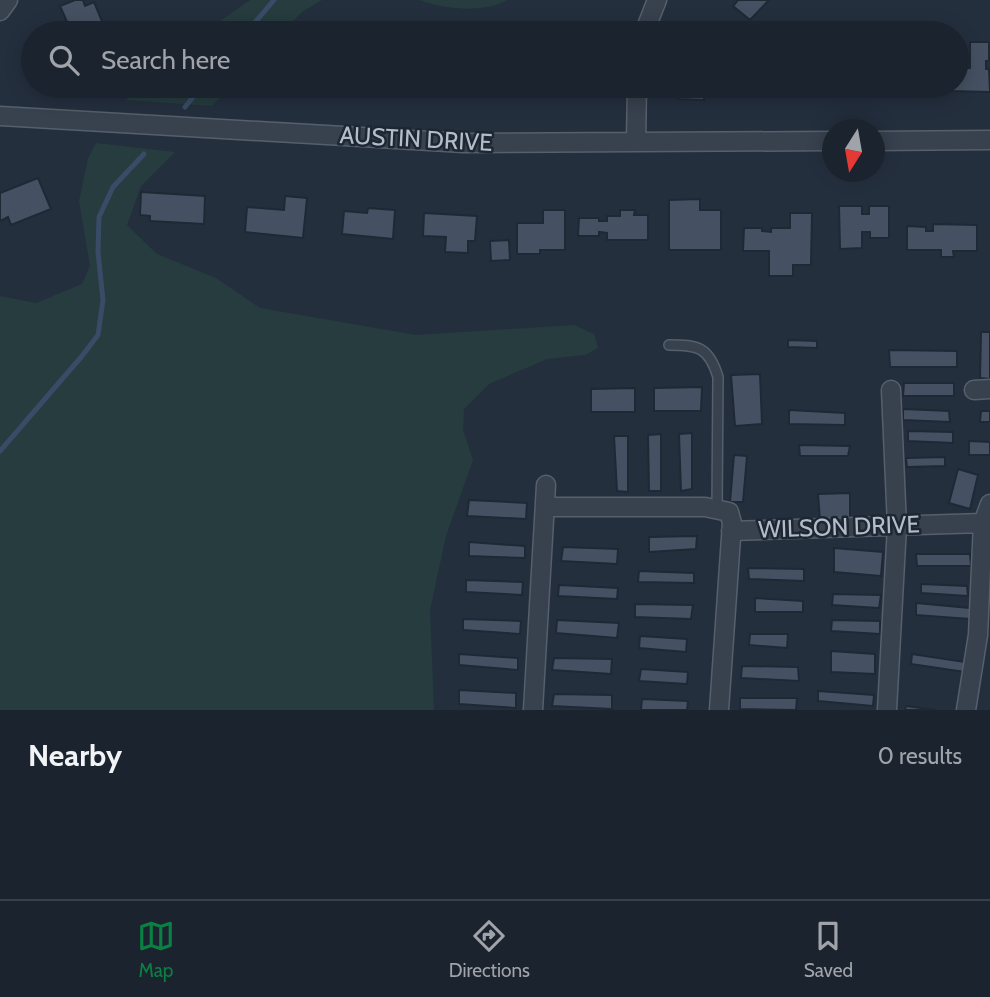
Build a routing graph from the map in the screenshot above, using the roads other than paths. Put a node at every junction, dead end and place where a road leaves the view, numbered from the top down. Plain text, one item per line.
1 (8, 0) edge
2 (657, 0) edge
3 (0, 11) edge
4 (649, 21) edge
5 (637, 98) edge
6 (0, 116) edge
7 (990, 140) edge
8 (822, 141) edge
9 (885, 141) edge
10 (636, 142) junction
11 (669, 345) dead end
12 (891, 390) dead end
13 (546, 485) dead end
14 (990, 504) edge
15 (545, 507) junction
16 (717, 509) junction
17 (983, 523) junction
18 (898, 526) junction
19 (731, 531) junction
20 (985, 607) edge
21 (533, 710) edge
22 (719, 710) edge
23 (887, 710) edge
24 (966, 710) edge

1 - 3 street
2 - 4 street
5 - 10 street
6 - 10 street, AUSTIN DRIVE
7 - 9 street
8 - 10 street, AUSTIN DRIVE
11 - 16 lane
12 - 18 street
13 - 15 street
14 - 17 street
15 - 16 street
15 - 21 street
16 - 19 street, WILSON DRIVE
17 - 18 street, WILSON DRIVE
17 - 20 street
18 - 19 street, WILSON DRIVE
18 - 23 street
19 - 22 street
20 - 24 street

